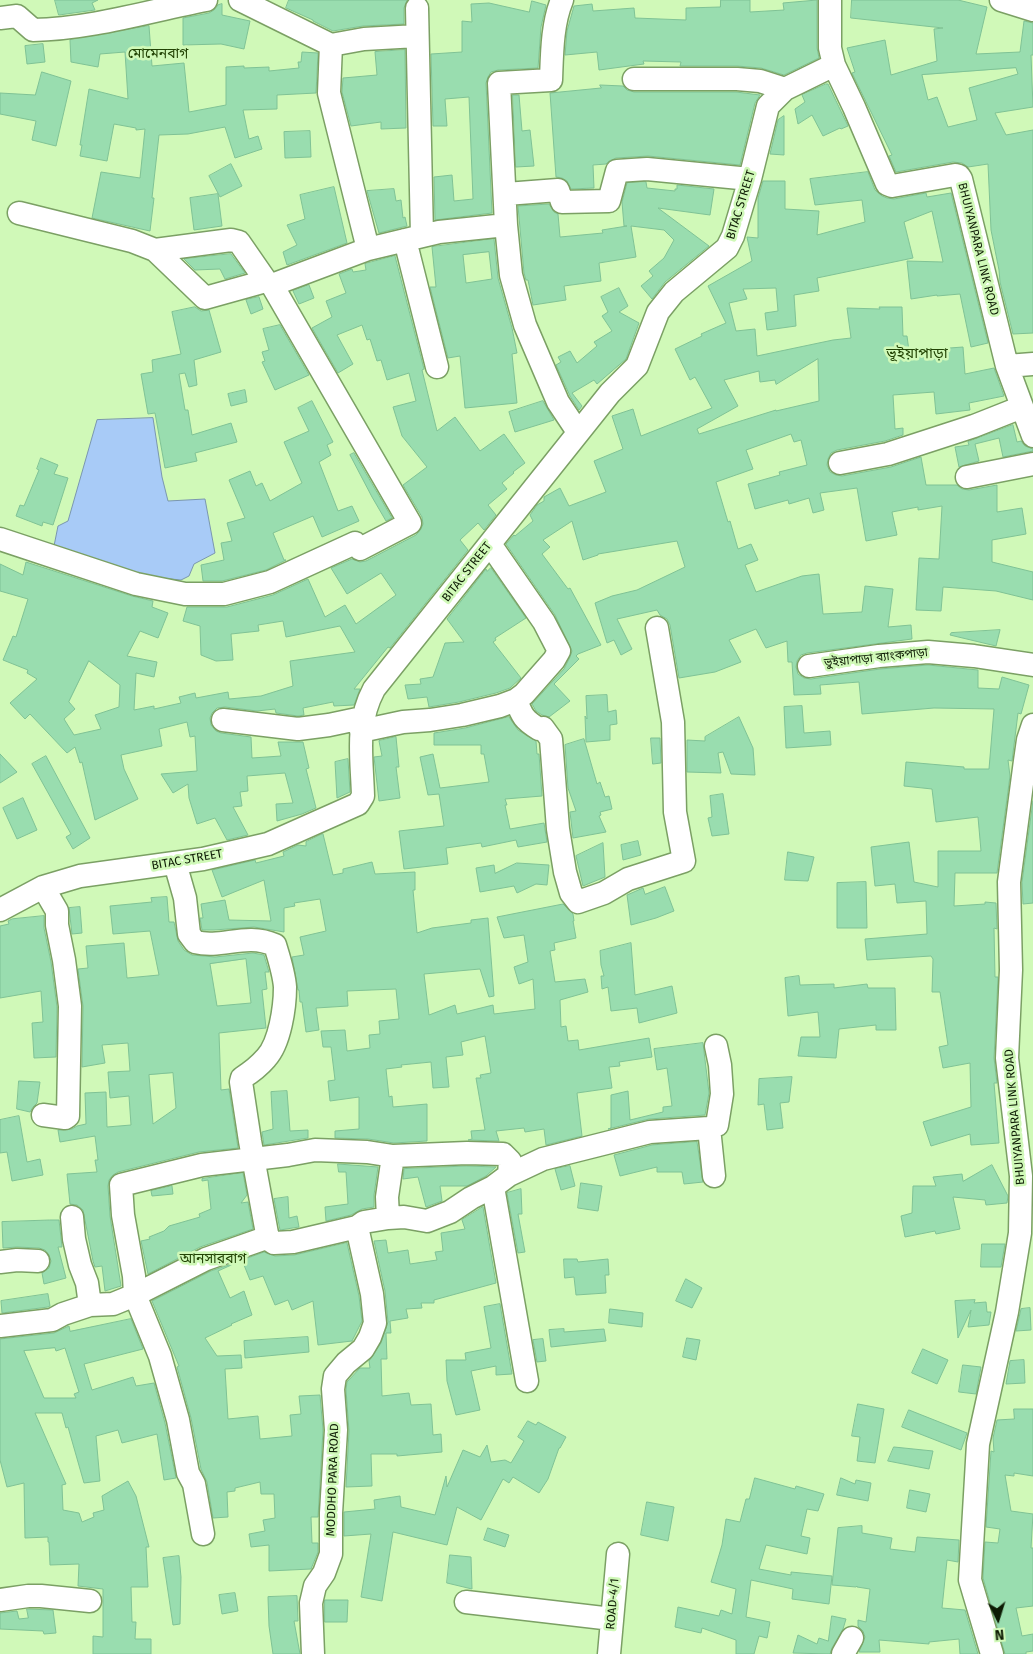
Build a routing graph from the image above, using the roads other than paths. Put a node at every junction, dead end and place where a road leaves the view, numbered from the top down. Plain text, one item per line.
1 (206, 0) edge
2 (240, 0) edge
3 (562, 0) edge
4 (830, 0) edge
5 (1001, 0) edge
6 (417, 8) dead end
7 (1033, 10) edge
8 (0, 18) edge
9 (417, 36) junction
10 (331, 45) junction
11 (834, 65) junction
12 (634, 79) dead end
13 (785, 89) junction
14 (750, 179) junction
15 (506, 194) junction
16 (19, 213) dead end
17 (506, 225) junction
18 (414, 238) junction
19 (368, 249) junction
20 (155, 250) junction
21 (269, 283) junction
22 (1033, 364) edge
23 (1007, 366) junction
24 (437, 367) dead end
25 (1022, 407) junction
26 (578, 432) junction
27 (1033, 436) edge
28 (840, 463) dead end
29 (1033, 464) edge
30 (967, 477) dead end
31 (0, 539) edge
32 (490, 544) junction
33 (657, 628) dead end
34 (1033, 665) edge
35 (809, 666) dead end
36 (516, 700) junction
37 (223, 720) dead end
38 (362, 724) junction
39 (1033, 725) edge
40 (176, 863) junction
41 (43, 887) junction
42 (0, 910) edge
43 (716, 1046) dead end
44 (43, 1115) dead end
45 (709, 1128) junction
46 (392, 1156) junction
47 (253, 1159) junction
48 (714, 1176) dead end
49 (1027, 1176) edge
50 (501, 1181) junction
51 (72, 1217) dead end
52 (388, 1218) junction
53 (357, 1228) junction
54 (268, 1239) junction
55 (38, 1261) dead end
56 (0, 1262) edge
57 (134, 1295) junction
58 (90, 1305) junction
59 (0, 1326) edge
60 (527, 1381) dead end
61 (203, 1534) dead end
62 (618, 1554) dead end
63 (0, 1600) edge
64 (90, 1601) dead end
65 (466, 1602) dead end
66 (612, 1619) junction
67 (313, 1654) edge
68 (610, 1654) edge
69 (992, 1654) edge

1 - 8 street
2 - 10 street
3 - 15 street
4 - 11 street, BHUIYANPARA LINK ROAD
5 - 7 street
6 - 9 street
9 - 10 street
9 - 18 street
10 - 19 street
11 - 13 street, BITAC STREET
11 - 23 street, BHUIYANPARA LINK ROAD
12 - 13 street
13 - 14 street, BITAC STREET
14 - 15 street
14 - 26 street, BITAC STREET
15 - 17 street
16 - 20 street
17 - 18 street
17 - 26 street
18 - 19 street
18 - 24 street
19 - 21 street
20 - 21 street
20 - 21 street
21 - 31 street
22 - 23 street
23 - 25 street, BHUIYANPARA LINK ROAD
25 - 27 street, BHUIYANPARA LINK ROAD
25 - 28 street
26 - 32 street, BITAC STREET
29 - 30 street
32 - 36 street
32 - 38 street, BITAC STREET
33 - 36 street
34 - 35 street, ভুইয়াপাড়া ব্যাংকপাড়া
36 - 38 street
37 - 38 street
38 - 40 street, BITAC STREET
39 - 49 street, BHUIYANPARA LINK ROAD
40 - 41 street, BITAC STREET
40 - 47 street
41 - 42 street, BITAC STREET
41 - 44 street
43 - 45 street
45 - 48 street
45 - 50 street
46 - 47 street
46 - 50 street
46 - 52 street
47 - 54 street
47 - 57 street
49 - 69 street, BHUIYANPARA LINK ROAD
50 - 52 street
50 - 60 street
51 - 58 street
52 - 53 street
53 - 54 street
53 - 67 street, MODDHO PARA ROAD
54 - 57 street
55 - 56 street
57 - 58 street
57 - 61 street
58 - 59 street
62 - 66 street, ROAD-4/1
63 - 64 street
65 - 66 street
66 - 68 street, ROAD-4/1

